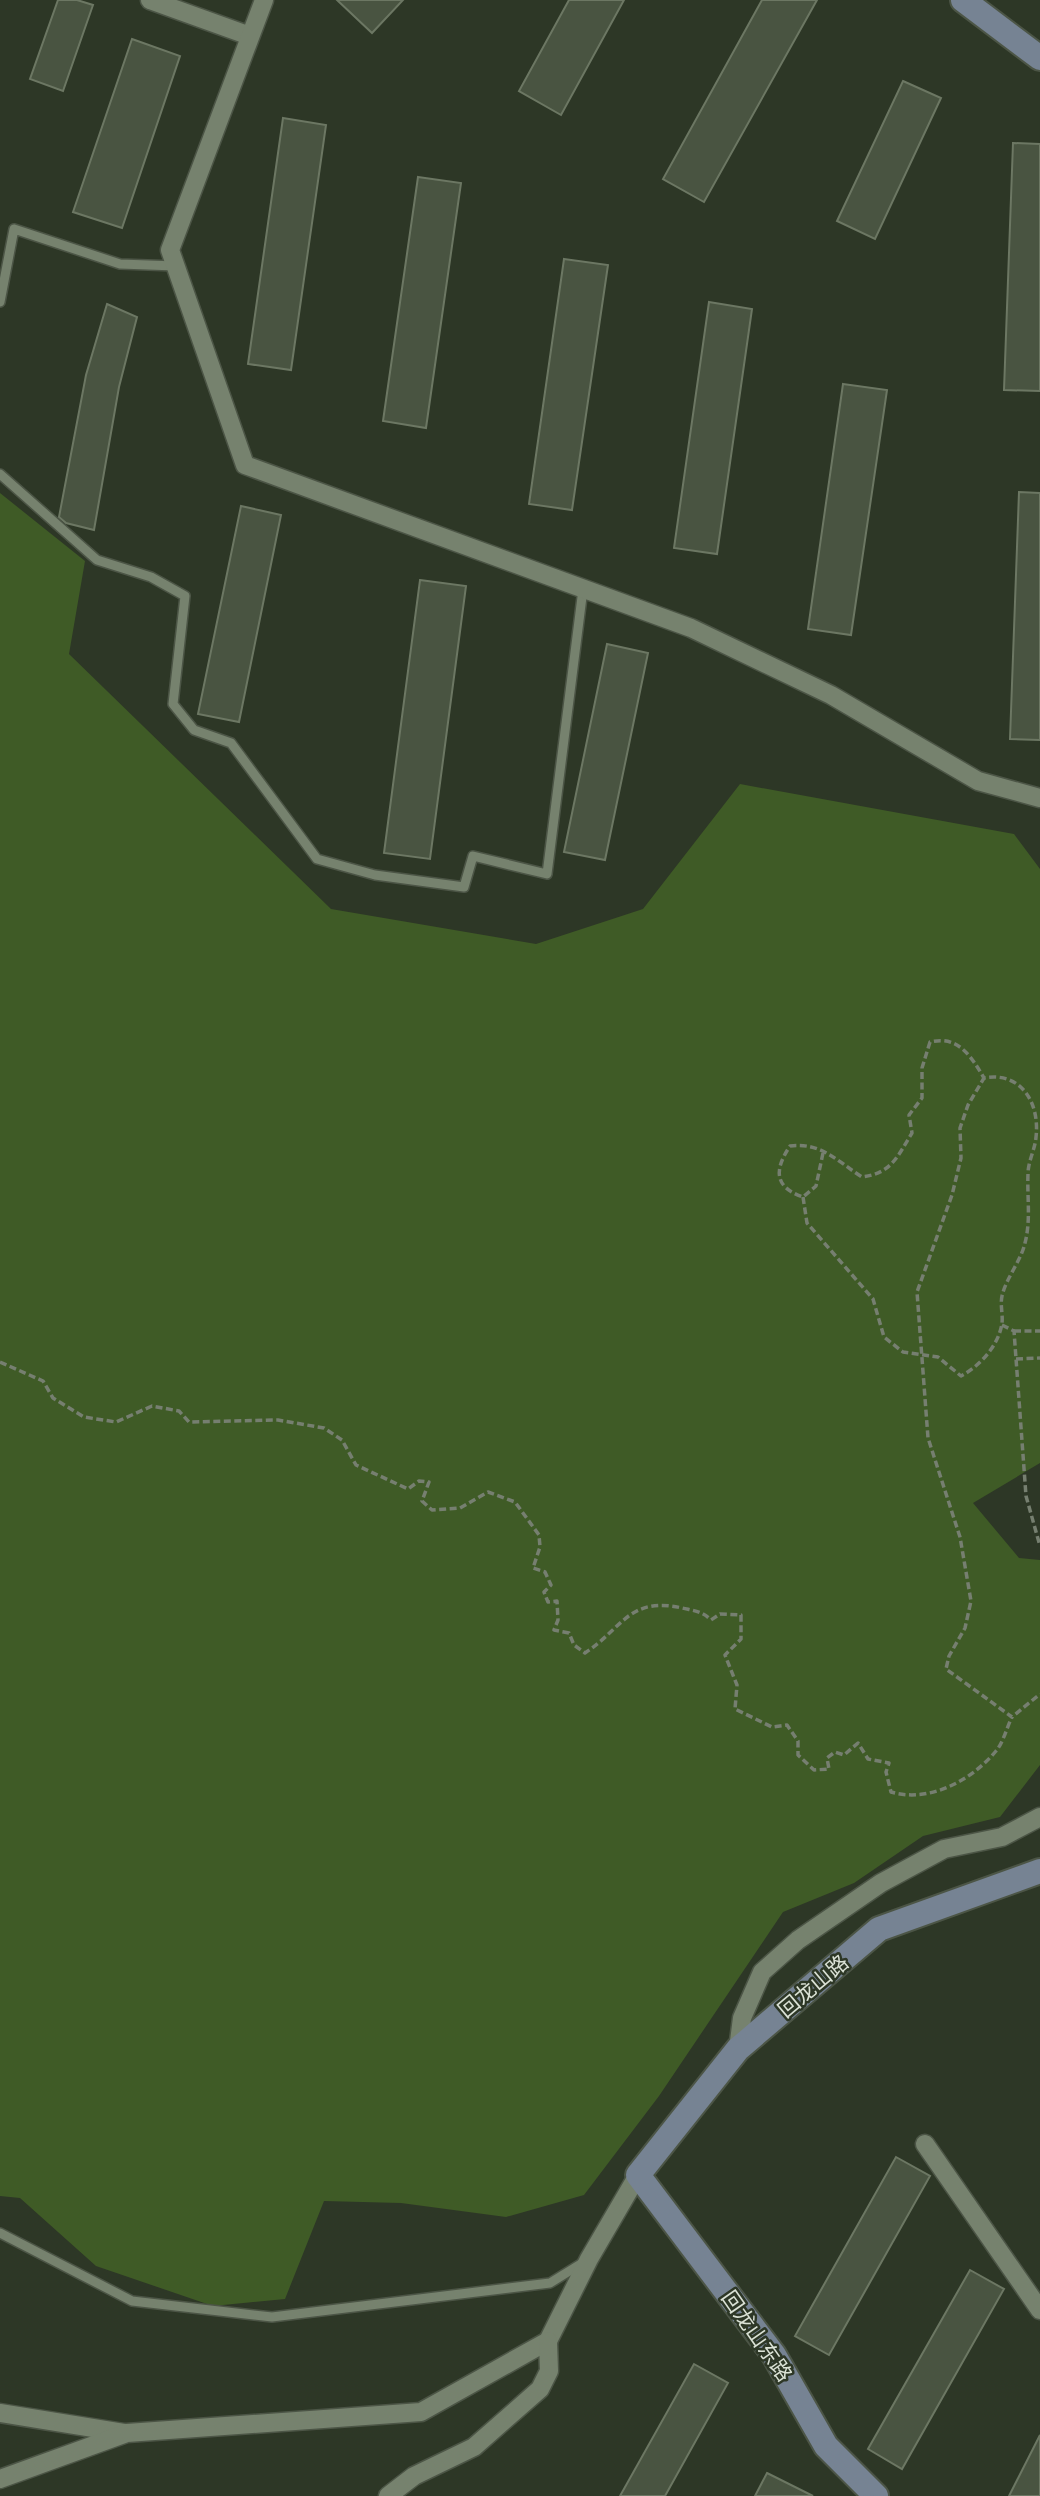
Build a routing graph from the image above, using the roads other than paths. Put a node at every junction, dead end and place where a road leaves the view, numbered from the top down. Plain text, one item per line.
1 (150, 0) edge
2 (264, 0) edge
3 (963, 0) edge
4 (250, 36) junction
5 (1040, 58) edge
6 (176, 266) junction
7 (0, 302) edge
8 (0, 474) edge
9 (583, 589) junction
10 (1040, 798) edge
11 (1040, 1817) edge
12 (1040, 1871) edge
13 (738, 2049) junction
14 (925, 2144) dead end
15 (638, 2175) junction
16 (0, 2233) edge
17 (589, 2259) junction
18 (1040, 2310) edge
19 (548, 2341) junction
20 (0, 2413) edge
21 (127, 2433) junction
22 (0, 2479) edge
23 (388, 2496) edge
24 (876, 2496) edge

1 - 4 street
2 - 4 street
3 - 5 street
4 - 6 street
6 - 7 lane
6 - 9 street
8 - 9 lane
9 - 10 street
11 - 13 street
12 - 13 street, 回龙山路
13 - 15 street, 回龙山路
14 - 18 street
15 - 17 street
15 - 24 street, 回龙山东路
16 - 17 lane
17 - 19 street
19 - 21 street
19 - 23 street
20 - 21 street
21 - 22 street

